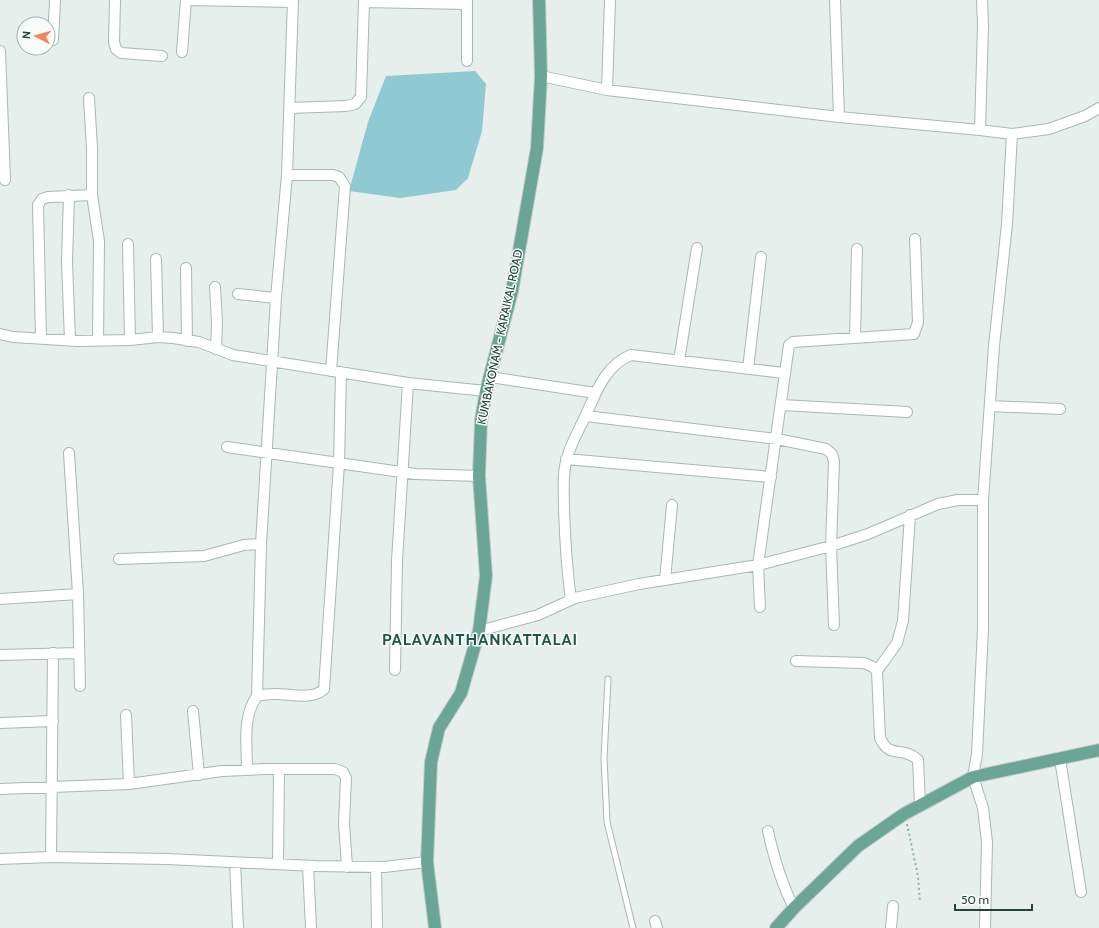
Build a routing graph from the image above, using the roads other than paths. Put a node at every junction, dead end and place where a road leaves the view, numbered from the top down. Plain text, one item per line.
1 (55, 0) edge
2 (115, 0) edge
3 (186, 0) edge
4 (539, 0) edge
5 (610, 0) edge
6 (835, 0) edge
7 (982, 0) edge
8 (293, 1) edge
9 (364, 1) edge
10 (467, 2) edge
11 (54, 16) edge
12 (0, 51) edge
13 (182, 52) dead end
14 (162, 56) dead end
15 (467, 61) dead end
16 (1, 76) edge
17 (541, 76) junction
18 (607, 90) junction
19 (89, 98) dead end
20 (290, 108) junction
21 (1099, 108) edge
22 (839, 117) junction
23 (980, 130) junction
24 (1012, 134) junction
25 (287, 175) junction
26 (6, 180) dead end
27 (68, 195) junction
28 (92, 195) junction
29 (915, 239) dead end
30 (128, 244) dead end
31 (697, 248) dead end
32 (857, 249) dead end
33 (761, 257) dead end
34 (156, 258) dead end
35 (186, 268) dead end
36 (215, 287) dead end
37 (238, 294) dead end
38 (276, 298) junction
39 (0, 334) edge
40 (158, 337) junction
41 (41, 338) junction
42 (855, 338) junction
43 (70, 340) junction
44 (130, 340) junction
45 (98, 341) junction
46 (187, 341) junction
47 (216, 349) junction
48 (679, 361) junction
49 (272, 362) junction
50 (748, 369) junction
51 (336, 371) junction
52 (784, 373) junction
53 (490, 377) junction
54 (408, 383) junction
55 (486, 391) junction
56 (595, 393) junction
57 (782, 405) junction
58 (990, 406) junction
59 (1060, 409) dead end
60 (907, 412) dead end
61 (586, 416) junction
62 (777, 438) junction
63 (227, 447) dead end
64 (267, 452) junction
65 (69, 454) dead end
66 (566, 459) junction
67 (339, 464) junction
68 (402, 472) junction
69 (479, 476) junction
70 (771, 477) junction
71 (983, 500) junction
72 (672, 505) dead end
73 (910, 515) junction
74 (261, 544) junction
75 (831, 546) junction
76 (119, 559) dead end
77 (758, 565) junction
78 (666, 580) junction
79 (78, 594) junction
80 (0, 599) edge
81 (571, 600) junction
82 (760, 607) dead end
83 (834, 625) dead end
84 (479, 631) junction
85 (53, 653) junction
86 (78, 653) junction
87 (0, 655) edge
88 (796, 661) dead end
89 (395, 670) dead end
90 (877, 671) junction
91 (608, 680) dead end
92 (80, 686) dead end
93 (257, 696) junction
94 (193, 711) dead end
95 (126, 715) dead end
96 (54, 721) junction
97 (0, 723) edge
98 (1099, 750) edge
99 (1060, 758) junction
100 (279, 769) junction
101 (247, 770) junction
102 (199, 775) junction
103 (973, 777) junction
104 (129, 784) junction
105 (50, 787) junction
106 (0, 790) edge
107 (920, 805) junction
108 (768, 831) dead end
109 (51, 857) junction
110 (0, 859) edge
111 (235, 862) junction
112 (427, 862) junction
113 (278, 864) junction
114 (308, 866) junction
115 (347, 866) junction
116 (376, 867) junction
117 (1081, 892) dead end
118 (893, 906) dead end
119 (794, 908) junction
120 (238, 928) edge
121 (311, 928) edge
122 (377, 928) edge
123 (435, 928) edge
124 (633, 928) edge
125 (776, 928) edge
126 (891, 928) edge
127 (985, 928) edge

1 - 11 street
2 - 14 street
3 - 8 street
3 - 13 street
4 - 17 main road, KUMBAKONAM - KARAIKAL ROAD
5 - 18 street
6 - 22 street
7 - 23 street
8 - 20 street
9 - 10 street
9 - 20 street
10 - 15 street
12 - 16 street
16 - 26 street
17 - 18 street
17 - 53 main road, KUMBAKONAM - KARAIKAL ROAD
18 - 22 street
19 - 28 street
20 - 25 street
21 - 24 street
22 - 23 street
23 - 24 street
24 - 58 street
25 - 38 street
25 - 51 street
27 - 28 street
27 - 41 street
27 - 43 street
28 - 45 street
29 - 42 street
30 - 44 street
31 - 48 street
32 - 42 street
33 - 50 street
34 - 40 street
35 - 46 street
36 - 47 street
37 - 38 street
38 - 49 street
39 - 41 street
40 - 44 street
40 - 46 street
41 - 43 street
42 - 52 street
43 - 45 street
44 - 45 street
46 - 47 street
47 - 49 street
48 - 50 street
48 - 56 street
49 - 51 street
49 - 64 street
50 - 52 street
51 - 54 street
51 - 67 street
52 - 57 street
53 - 55 main road, KUMBAKONAM - KARAIKAL ROAD
53 - 56 street
54 - 55 street
54 - 68 street
55 - 69 main road, KUMBAKONAM - KARAIKAL ROAD
56 - 61 street
57 - 60 street
57 - 62 street
58 - 59 street
58 - 71 street
61 - 62 street
61 - 66 street
62 - 70 street
62 - 75 street
63 - 64 street
64 - 67 street
64 - 74 street
65 - 79 street
66 - 70 street
66 - 81 street
67 - 68 street
67 - 93 street
68 - 69 street
68 - 89 street
69 - 84 main road, KUMBAKONAM - KARAIKAL ROAD
70 - 77 street
71 - 73 street
71 - 103 street
72 - 78 street
73 - 75 street
73 - 90 street
74 - 76 street
74 - 93 street
75 - 77 street
75 - 83 street
77 - 78 street
77 - 82 street
78 - 81 street
79 - 80 street
79 - 86 street
81 - 84 street
84 - 112 main road, KUMBAKONAM - KARAIKAL ROAD
85 - 86 street
85 - 87 street
85 - 96 street
86 - 92 street
88 - 90 street
90 - 107 street
91 - 124 lane
93 - 101 street
94 - 102 street
95 - 104 street
96 - 97 street
96 - 105 street
98 - 99 main road
99 - 103 main road
99 - 117 street
100 - 101 street
100 - 113 street
100 - 115 street
101 - 102 street
102 - 104 street
103 - 107 main road
103 - 127 street
104 - 105 street
105 - 106 street
105 - 109 street
107 - 119 main road
108 - 119 street
109 - 110 street
109 - 111 street
111 - 113 street
111 - 120 street
112 - 116 street
112 - 123 main road, KUMBAKONAM - KARAIKAL ROAD
113 - 114 street
114 - 115 street
114 - 121 street
115 - 116 street
116 - 122 street
118 - 126 street
119 - 125 main road

